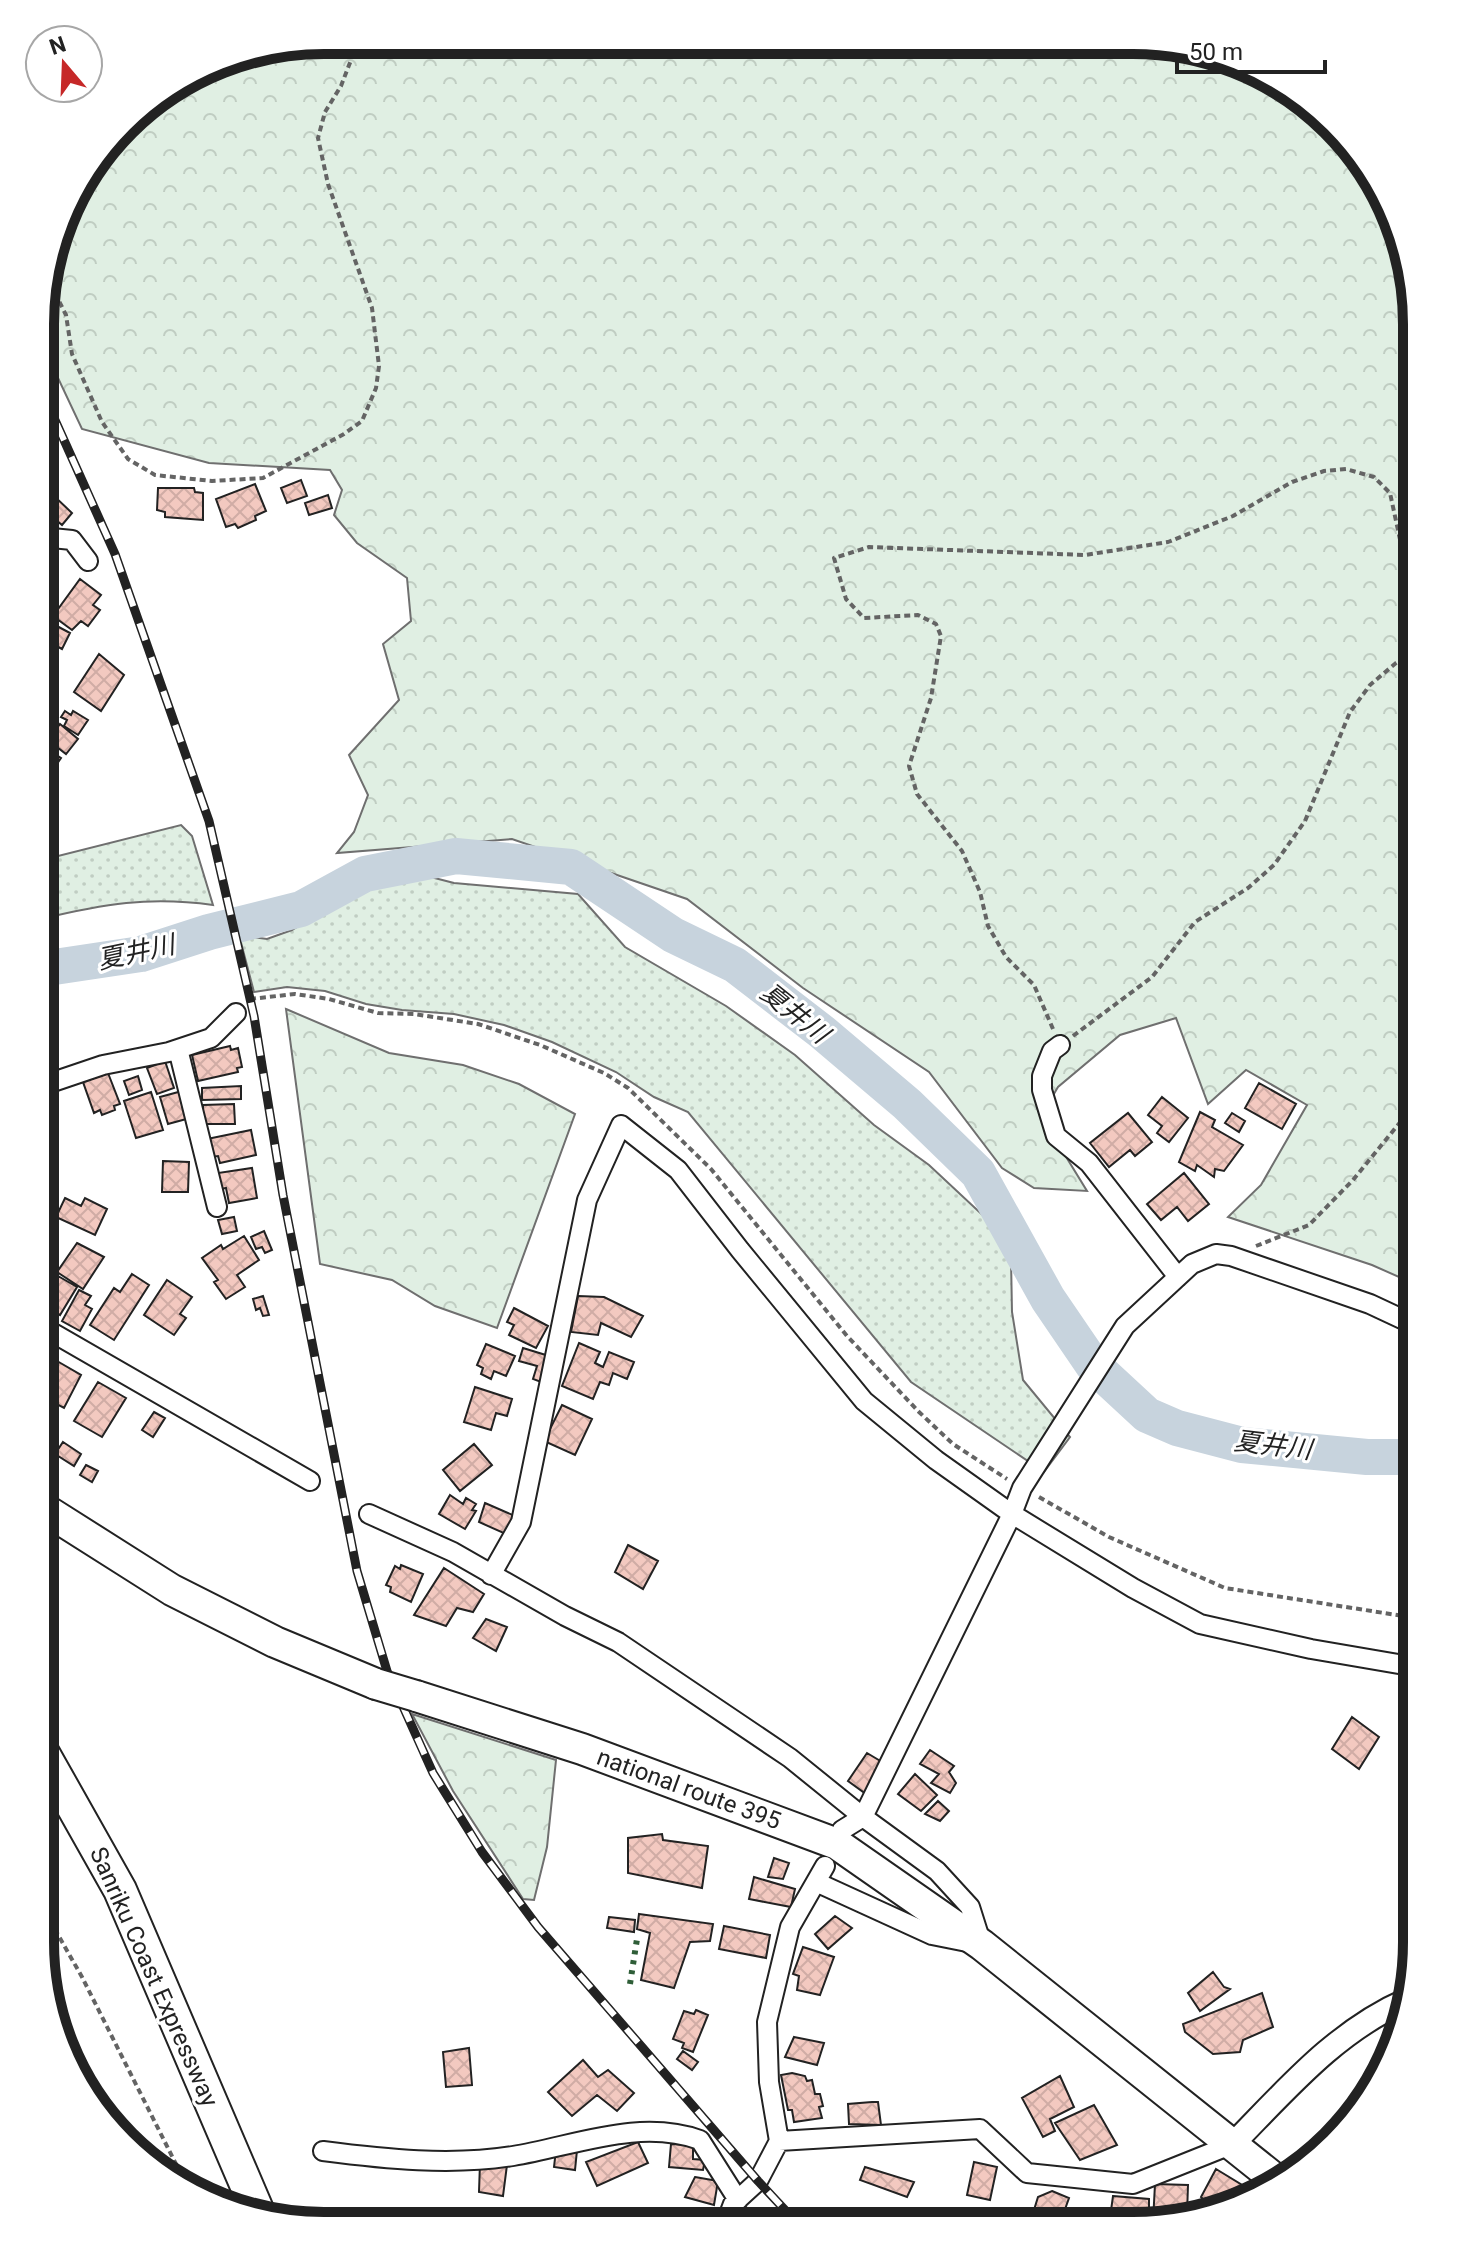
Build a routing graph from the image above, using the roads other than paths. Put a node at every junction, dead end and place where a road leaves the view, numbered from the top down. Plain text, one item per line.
1 (54, 538) edge
2 (88, 561) dead end
3 (236, 1013) dead end
4 (1060, 1045) road end
5 (178, 1049) junction
6 (54, 1082) edge
7 (217, 1207) dead end
8 (1171, 1284) junction
9 (1402, 1319) edge
10 (54, 1333) edge
11 (310, 1481) dead end
12 (369, 1514) dead end
13 (1012, 1514) junction
14 (54, 1515) edge
15 (491, 1575) junction
16 (1402, 1665) edge
17 (54, 1773) edge
18 (863, 1817) junction
19 (842, 1830) dead end
20 (982, 1945) junction
21 (1395, 2005) edge
22 (779, 2141) junction
23 (1233, 2144) junction
24 (323, 2151) dead end
25 (1270, 2175) edge
26 (738, 2200) junction
27 (254, 2203) edge
28 (732, 2212) edge

1 - 2 street
3 - 5 street
4 - 8 street
5 - 6 street
5 - 7 street
8 - 9 street
8 - 13 street
10 - 11 street
12 - 15 street
13 - 15 street
13 - 16 street
13 - 18 street
14 - 20 highway, national route 395, bridge
15 - 18 street
17 - 27 highway, Sanriku Coast Expressway
18 - 19 street
18 - 20 street
20 - 22 street
20 - 23 highway, national route 395
21 - 23 street
22 - 23 street
22 - 26 street
23 - 25 highway, national route 395
24 - 26 street
26 - 28 street

